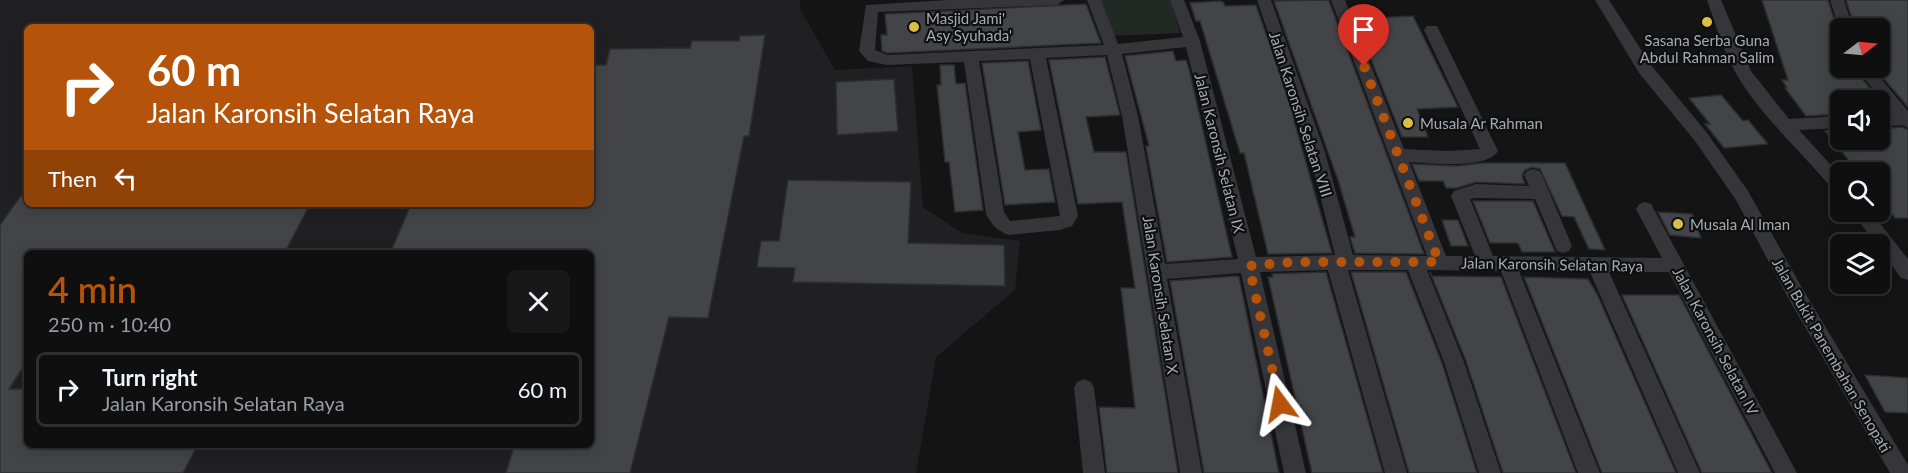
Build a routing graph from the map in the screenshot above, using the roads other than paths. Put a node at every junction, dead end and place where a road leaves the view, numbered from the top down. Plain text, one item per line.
1 (1057, 0) edge
2 (1094, 0) edge
3 (1177, 0) edge
4 (1264, 0) edge
5 (1338, 0) edge
6 (1602, 0) edge
7 (1714, 0) edge
8 (1837, 0) edge
9 (1843, 18) edge
10 (1432, 30) dead end
11 (1191, 41) junction
12 (1113, 50) junction
13 (1037, 53) junction
14 (969, 55) junction
15 (1872, 78) edge
16 (1907, 120) edge
17 (1890, 121) edge
18 (1830, 123) edge
19 (1786, 125) junction
20 (1398, 155) junction
21 (1533, 175) dead end
22 (1830, 175) edge
23 (1541, 193) junction
24 (1645, 209) dead end
25 (1869, 222) edge
26 (1563, 246) dead end
27 (1414, 262) junction
28 (1439, 262) junction
29 (1340, 263) junction
30 (1497, 264) junction
31 (1675, 265) junction
32 (1249, 266) junction
33 (1597, 266) junction
34 (1158, 272) junction
35 (1908, 273) edge
36 (1084, 388) dead end
37 (1094, 473) edge
38 (1191, 473) edge
39 (1295, 473) edge
40 (1396, 473) edge
41 (1490, 473) edge
42 (1589, 473) edge
43 (1689, 473) edge
44 (1786, 473) edge
45 (1900, 473) edge

1 - 14 street
2 - 12 street, Jalan Karonsih Selatan X
3 - 11 street, Jalan Karonsih Selatan IX
4 - 29 street, Jalan Karonsih Selatan VIII
5 - 20 street
6 - 45 street, Jalan Bukit Panembahan Senopati
7 - 19 street
8 - 9 street
10 - 20 street
11 - 12 street
11 - 32 street, Jalan Karonsih Selatan IX
12 - 13 street
12 - 34 street, Jalan Karonsih Selatan X
13 - 14 street
13 - 14 street
15 - 16 street
16 - 17 street
18 - 19 street
19 - 22 street
20 - 28 street
21 - 23 street
23 - 26 street
23 - 30 street
24 - 31 street, Jalan Karonsih Selatan IV
25 - 35 street
27 - 28 street, Jalan Karonsih Selatan Raya
27 - 29 street, Jalan Karonsih Selatan Raya
27 - 41 street
28 - 30 street, Jalan Karonsih Selatan Raya
29 - 32 street, Jalan Karonsih Selatan Raya
29 - 40 street, Jalan Karonsih Selatan VIII
30 - 33 street, Jalan Karonsih Selatan Raya
30 - 42 street
31 - 33 street, Jalan Karonsih Selatan Raya
31 - 44 street, Jalan Karonsih Selatan IV
32 - 34 street, Jalan Karonsih Selatan Raya
32 - 39 street
33 - 43 street
34 - 38 street, Jalan Karonsih Selatan X
36 - 37 street

